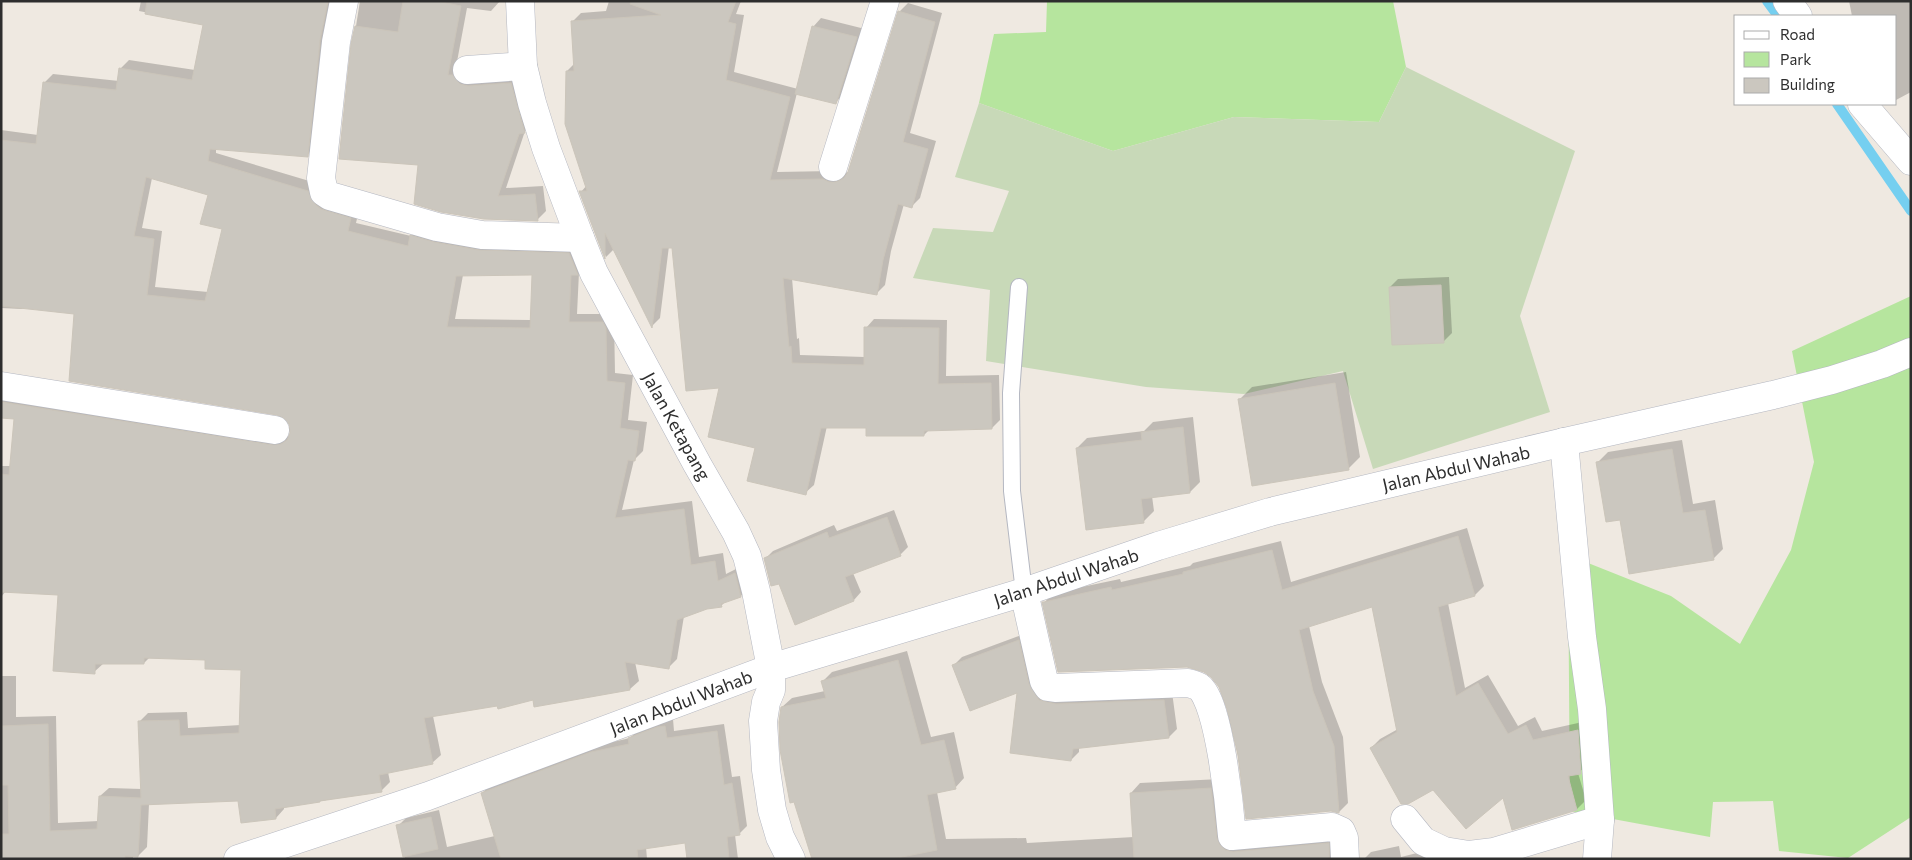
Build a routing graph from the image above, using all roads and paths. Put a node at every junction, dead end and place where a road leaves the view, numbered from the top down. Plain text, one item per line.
1 (344, 1) edge
2 (520, 1) edge
3 (885, 1) edge
4 (1787, 1) edge
5 (1797, 15) edge
6 (523, 66) junction
7 (467, 70) dead end
8 (1863, 105) edge
9 (1907, 151) edge
10 (833, 167) dead end
11 (580, 238) junction
12 (1019, 287) dead end
13 (1911, 352) edge
14 (1, 386) edge
15 (275, 430) dead end
16 (1564, 442) junction
17 (1024, 592) junction
18 (771, 668) junction
19 (1405, 819) dead end
20 (1600, 820) junction
21 (1233, 848) edge
22 (238, 859) edge
23 (792, 859) edge
24 (1345, 859) edge
25 (1596, 859) edge

1 - 11 street
2 - 6 street, Jalan Ketapang
3 - 10 street
4 - 5 street
6 - 7 street
6 - 11 street, Jalan Ketapang
8 - 9 street
11 - 18 street, Jalan Ketapang
12 - 17 lane
13 - 16 street, Jalan Abdul Wahab
14 - 15 street
16 - 17 street, Jalan Abdul Wahab
16 - 20 street
17 - 18 street, Jalan Abdul Wahab
17 - 21 street
18 - 22 street, Jalan Abdul Wahab
18 - 23 street, Jalan Ketapang
19 - 20 street
20 - 25 street
21 - 24 street

